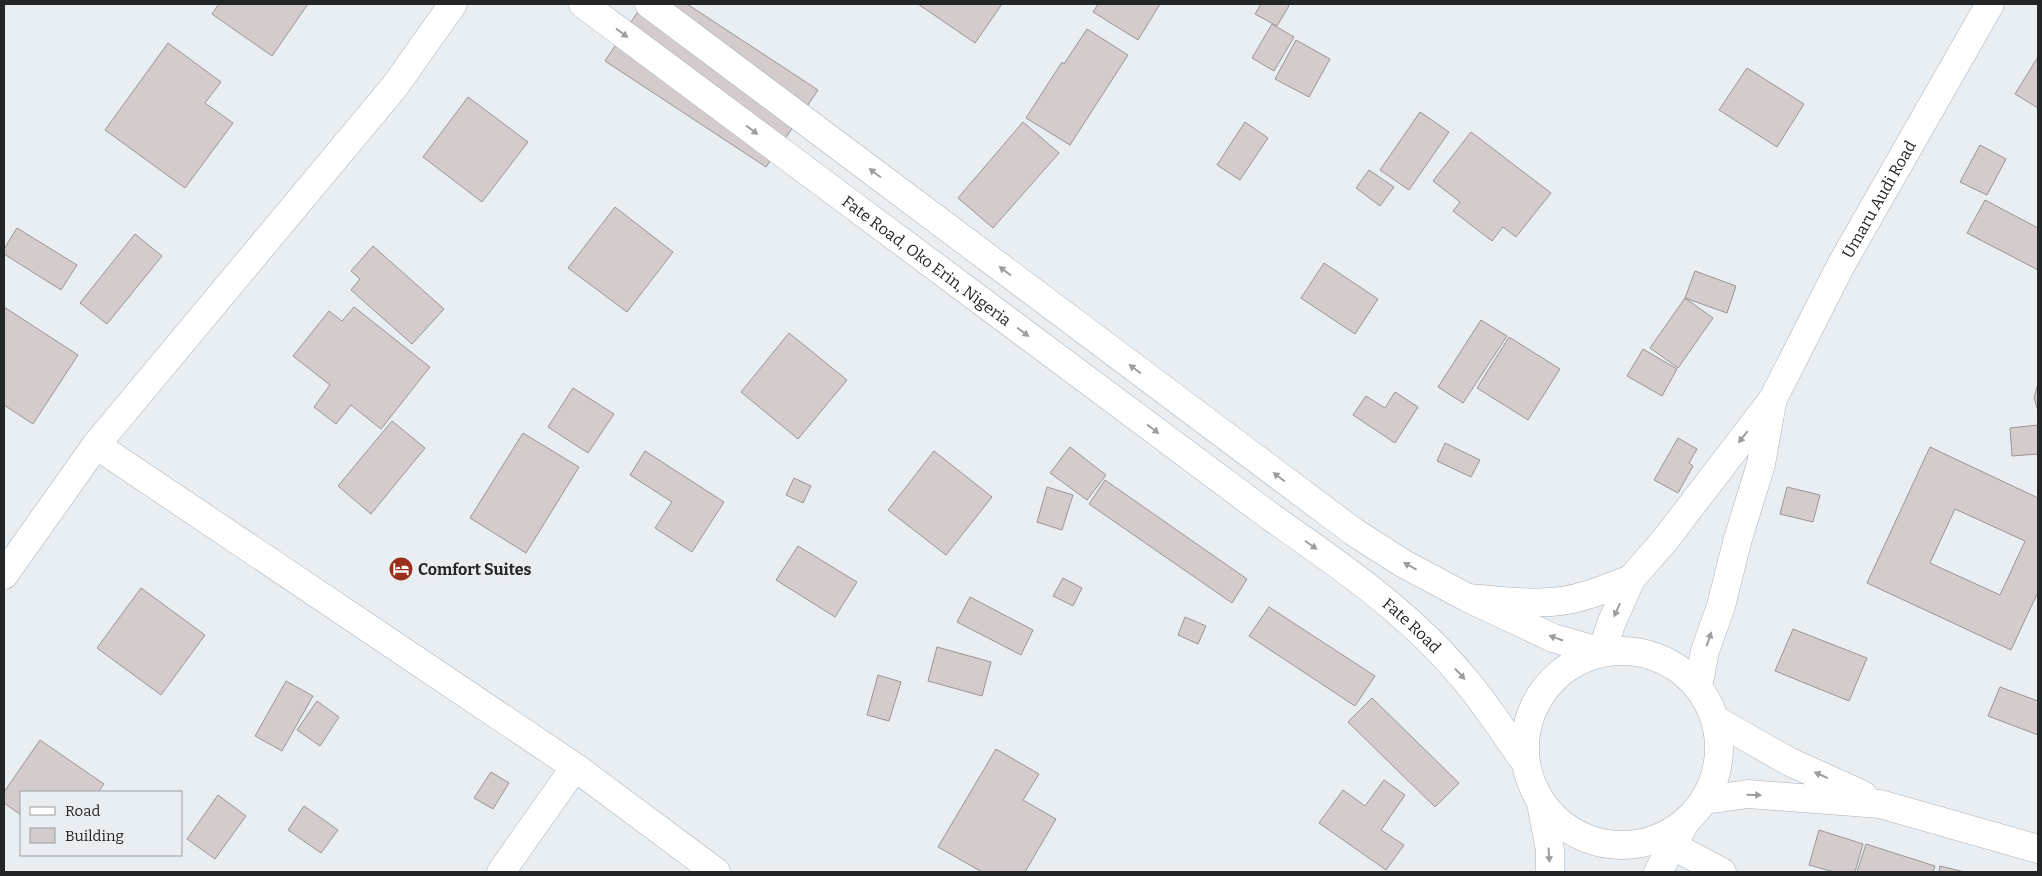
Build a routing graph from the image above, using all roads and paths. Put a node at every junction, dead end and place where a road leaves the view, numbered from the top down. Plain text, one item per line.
1 (453, 4) edge
2 (583, 4) edge
3 (649, 4) edge
4 (1990, 4) edge
5 (1773, 399) junction
6 (96, 445) junction
7 (1271, 517) joint
8 (4, 575) edge
9 (1631, 579) junction
10 (1468, 598) junction
11 (1602, 652) junction
12 (1698, 687) junction
13 (1716, 720) junction
14 (1525, 762) junction
15 (575, 768) junction
16 (1706, 800) junction
17 (1541, 803) junction
18 (1880, 804) junction
19 (1679, 835) junction
20 (2038, 849) edge
21 (501, 872) edge
22 (716, 872) edge
23 (1550, 872) edge
24 (1658, 872) edge
25 (1722, 872) edge

1 - 6 street
2 -> 7 street, Fate Road, Oko Erin, Nigeria
10 -> 3 street
4 - 5 street, Umaru Audi Road
5 -> 9 street
12 -> 5 street
6 - 8 street
6 - 15 street
7 -> 14 street, Fate Road
9 - 10 street
9 -> 11 street
11 -> 10 street
11 - 12 street
11 - 14 street
12 - 13 street
13 - 16 street
18 -> 13 street
14 - 17 street
15 - 21 street
15 - 22 street
16 -> 18 street
16 - 19 street
17 - 19 street
17 -> 23 street
18 - 20 street
19 - 24 street
19 - 25 street

